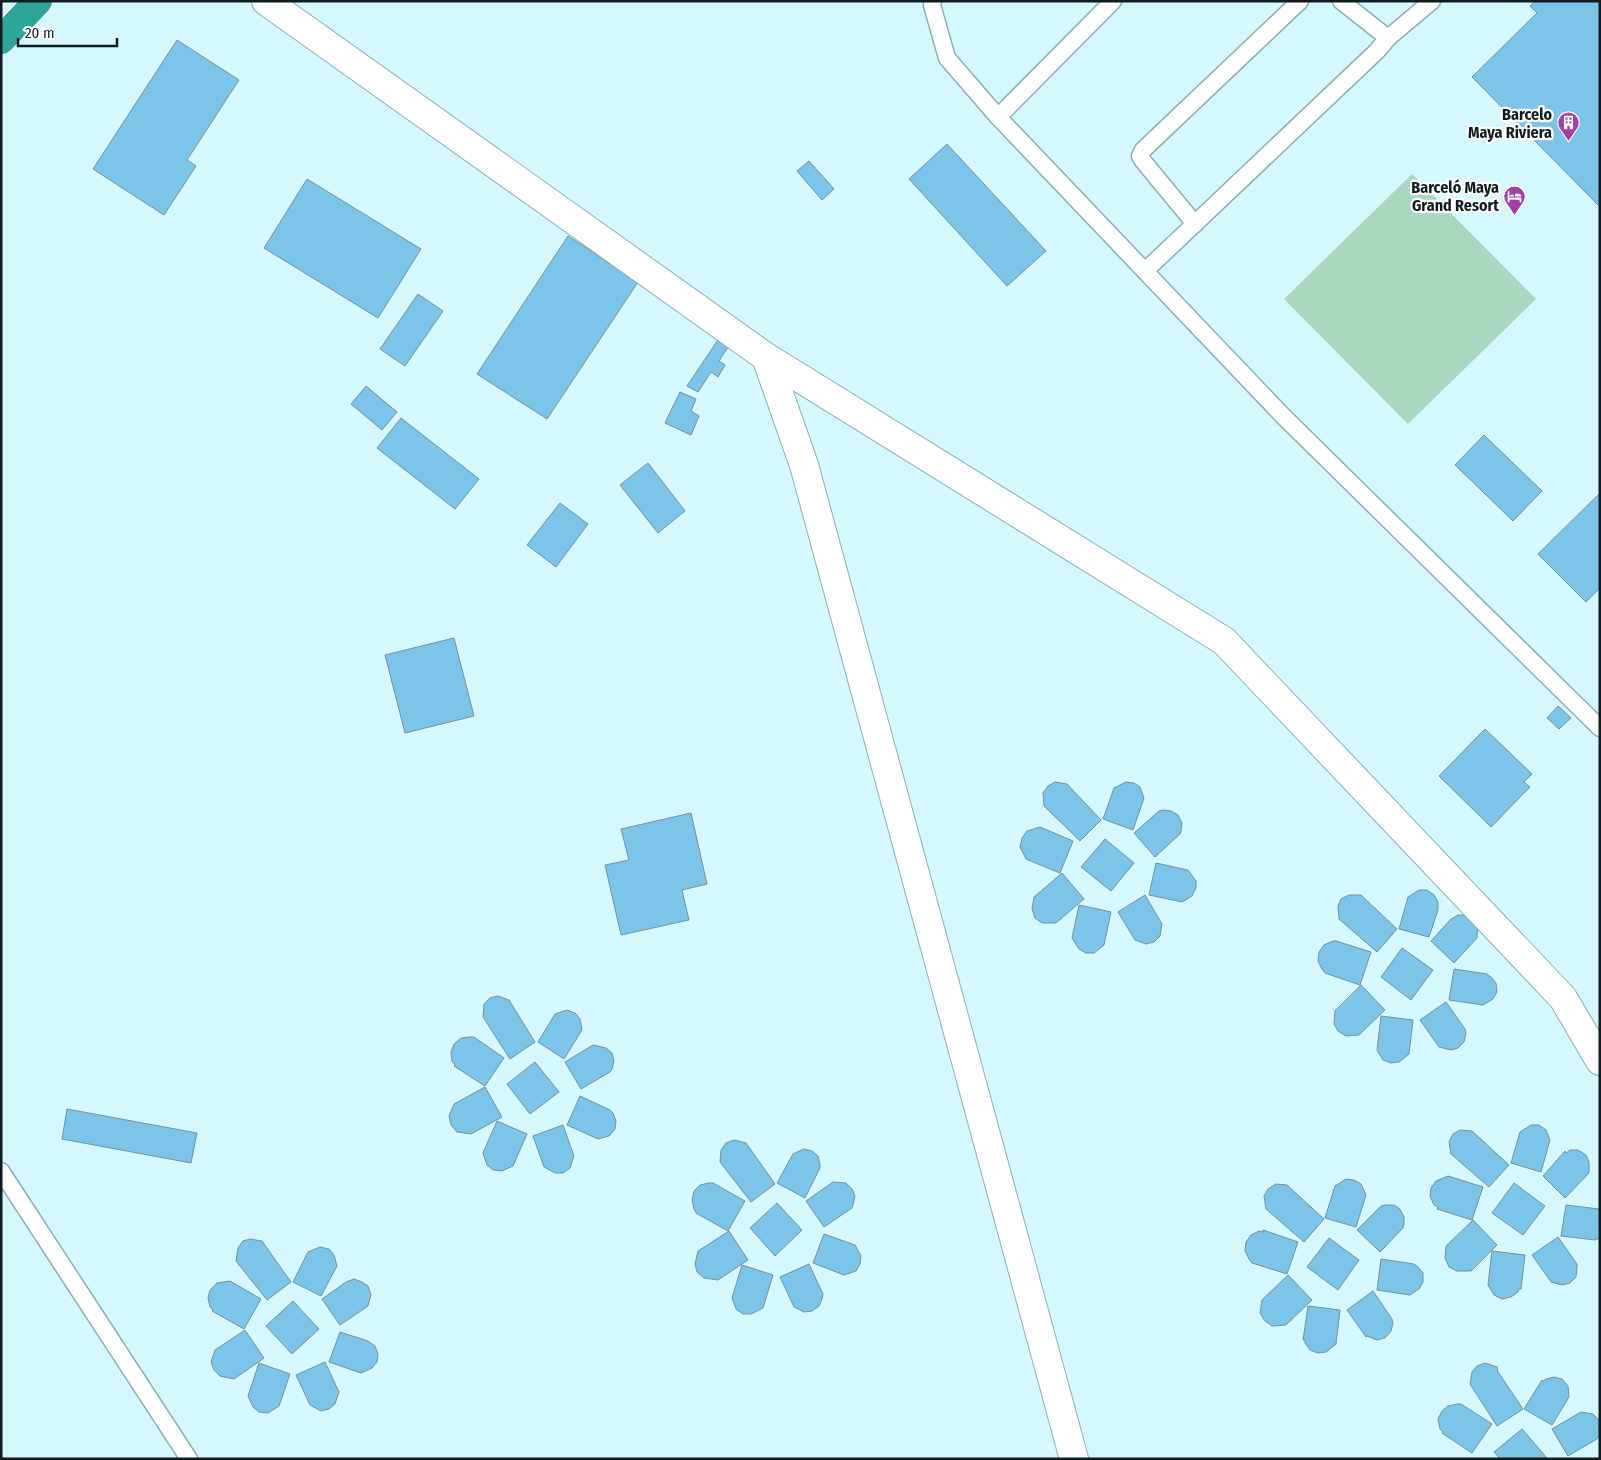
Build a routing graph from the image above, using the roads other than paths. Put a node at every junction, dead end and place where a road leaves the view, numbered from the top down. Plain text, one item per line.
1 (38, 1) edge
2 (266, 1) edge
3 (932, 1) edge
4 (1113, 1) edge
5 (1300, 1) edge
6 (1341, 1) edge
7 (1432, 1) edge
8 (1388, 38) junction
9 (1, 40) edge
10 (998, 117) junction
11 (1196, 224) junction
12 (1145, 271) junction
13 (766, 357) junction
14 (1600, 728) edge
15 (1600, 1061) edge
16 (1, 1171) edge
17 (189, 1459) edge
18 (1074, 1459) edge

1 - 9 highway
2 - 13 street
3 - 10 lane
4 - 10 lane
5 - 11 lane
6 - 8 lane
7 - 8 lane
8 - 11 lane
10 - 12 lane
11 - 12 lane
12 - 14 lane
13 - 15 street
13 - 18 street
16 - 17 lane

